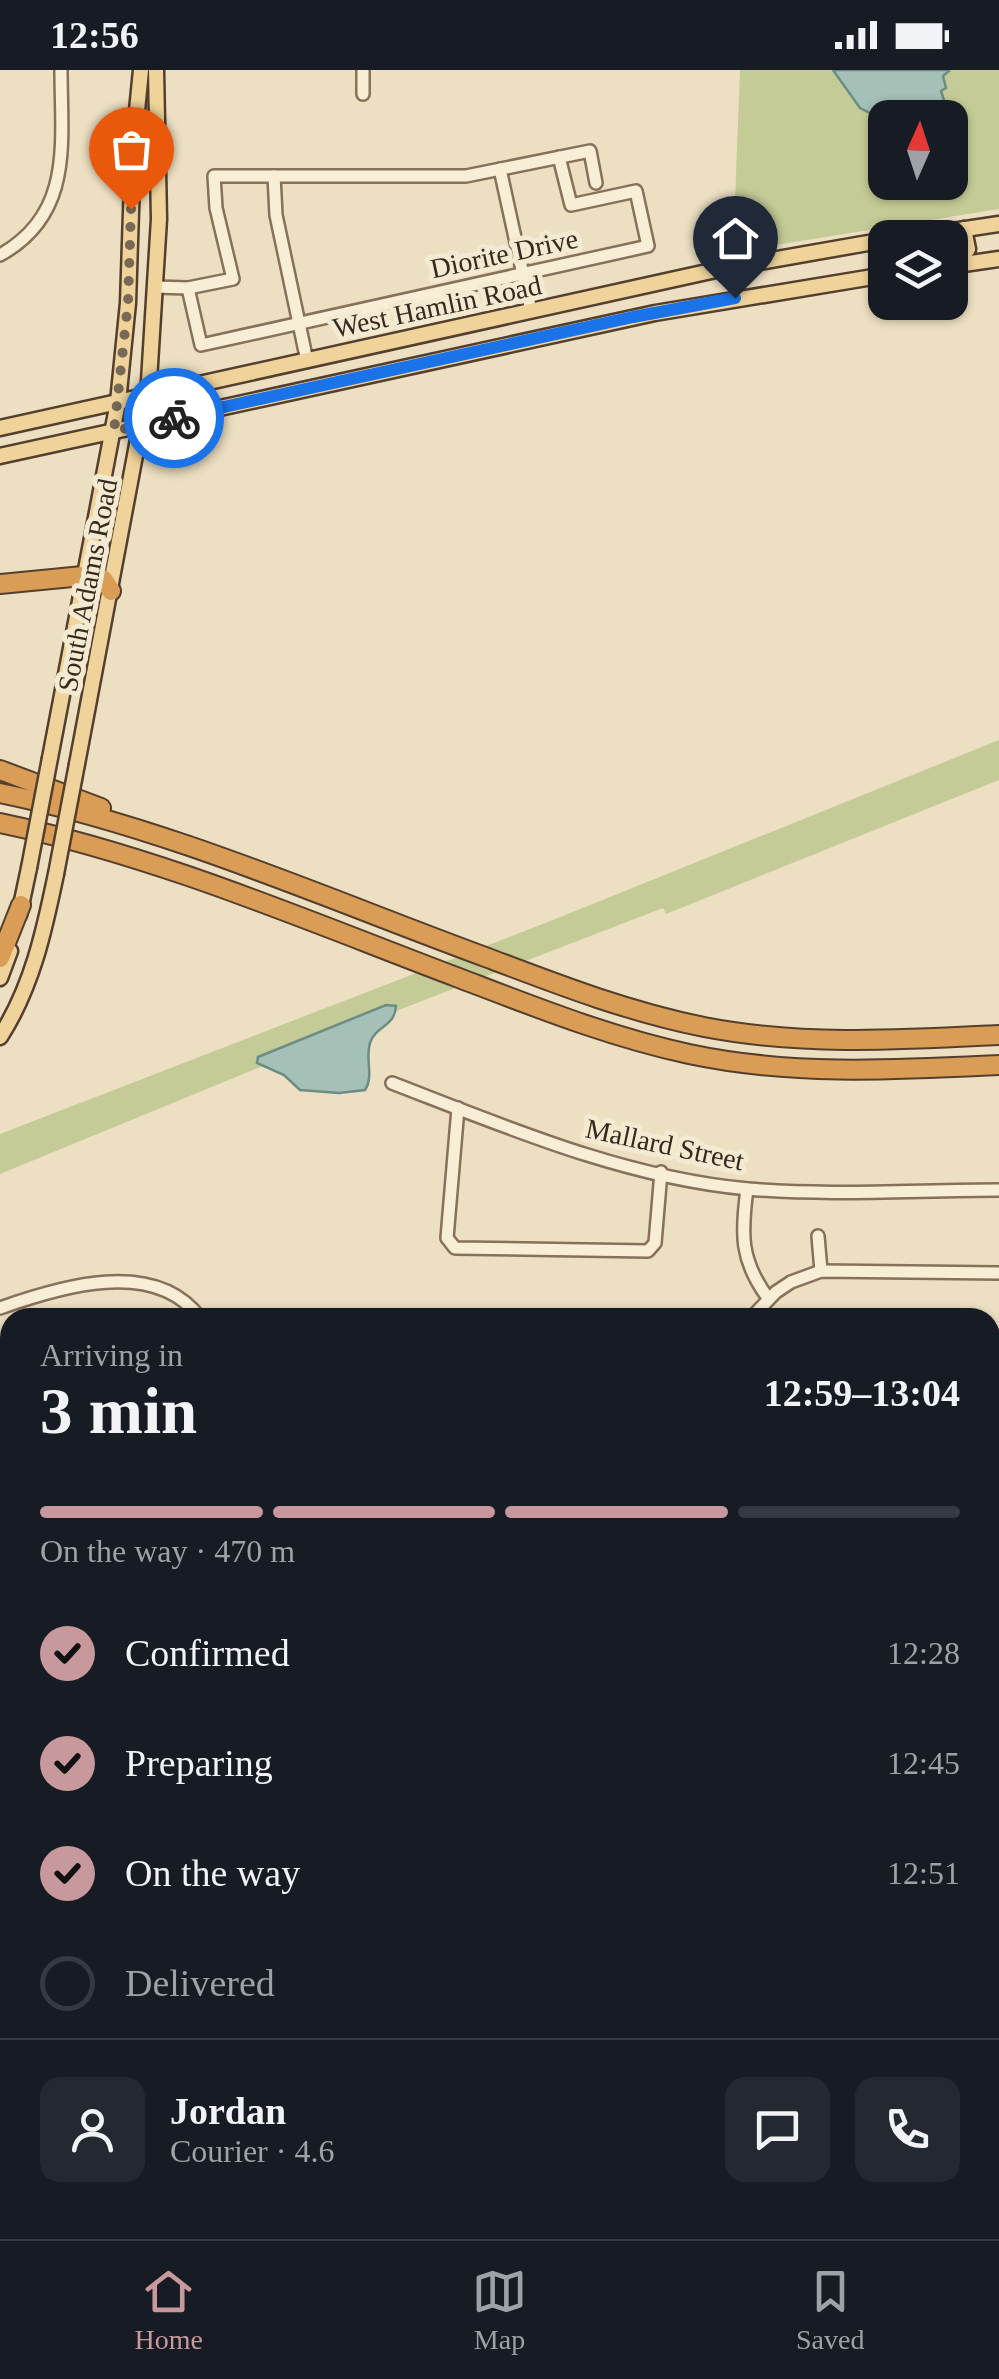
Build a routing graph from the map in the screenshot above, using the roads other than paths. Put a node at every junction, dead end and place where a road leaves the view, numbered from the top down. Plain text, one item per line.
1 (62, 70) edge
2 (141, 70) edge
3 (156, 70) edge
4 (363, 70) edge
5 (362, 94) dead end
6 (560, 157) junction
7 (500, 169) junction
8 (274, 176) junction
9 (596, 183) dead end
10 (131, 209) junction
11 (159, 219) junction
12 (999, 224) edge
13 (968, 228) edge
14 (868, 243) edge
15 (0, 255) edge
16 (779, 258) junction
17 (999, 259) edge
18 (968, 264) edge
19 (523, 274) junction
20 (868, 278) edge
21 (156, 287) junction
22 (188, 288) junction
23 (771, 292) junction
24 (615, 293) junction
25 (531, 311) junction
26 (612, 322) junction
27 (299, 324) junction
28 (373, 346) junction
29 (307, 360) junction
30 (369, 375) junction
31 (296, 392) junction
32 (147, 396) junction
33 (118, 402) junction
34 (143, 425) junction
35 (0, 428) edge
36 (114, 431) junction
37 (0, 456) edge
38 (86, 575) junction
39 (0, 584) edge
40 (111, 591) junction
41 (0, 770) edge
42 (0, 793) edge
43 (0, 823) edge
44 (174, 841) junction
45 (22, 905) junction
46 (0, 958) edge
47 (0, 978) edge
48 (999, 1036) edge
49 (0, 1037) edge
50 (999, 1066) edge
51 (392, 1084) dead end
52 (458, 1108) junction
53 (660, 1172) junction
54 (747, 1188) junction
55 (999, 1190) edge
56 (818, 1236) dead end
57 (822, 1271) junction
58 (999, 1273) edge
59 (768, 1298) junction
60 (0, 1308) edge
61 (190, 1308) edge
62 (760, 1308) edge

1 - 15 street
2 - 10 main road, South Adams Road
3 - 11 main road, South Adams Road
4 - 5 street
6 - 7 street
6 - 9 street
6 - 19 street, Diorite Drive
7 - 8 street
7 - 19 street
8 - 22 street
8 - 27 street
10 - 11 main road
10 - 33 main road, South Adams Road
11 - 21 main road, South Adams Road
12 - 13 main road
14 - 16 main road, West Hamlin Road
16 - 23 main road
16 - 24 main road, West Hamlin Road
17 - 18 main road
19 - 25 street
19 - 27 street, Diorite Drive
20 - 23 main road, West Hamlin Road
21 - 22 street
21 - 32 main road, South Adams Road
22 - 27 street, Diorite Drive
23 - 26 main road, West Hamlin Road
24 - 25 main road, West Hamlin Road
24 - 26 main road
25 - 28 main road, West Hamlin Road
26 - 30 main road, West Hamlin Road
27 - 29 street
28 - 29 main road, West Hamlin Road
28 - 30 main road
29 - 31 main road
29 - 32 main road, West Hamlin Road
30 - 31 main road, West Hamlin Road
31 - 34 main road, West Hamlin Road
32 - 33 main road, West Hamlin Road
32 - 34 main road, South Adams Road
33 - 35 main road, West Hamlin Road
33 - 36 main road, South Adams Road
34 - 36 main road, West Hamlin Road
34 - 40 main road, South Adams Road
36 - 37 main road, West Hamlin Road
36 - 38 main road, South Adams Road
38 - 39 highway
38 - 40 highway
38 - 45 main road, South Adams Road, bridge
40 - 49 main road, South Adams Road, bridge
41 - 44 highway
42 - 44 highway
43 - 50 highway
44 - 48 highway
45 - 46 highway
45 - 47 main road, South Adams Road
51 - 52 street, Mallard Street
52 - 53 street, Mallard Street
52 - 53 street
53 - 54 street, Mallard Street
54 - 55 street, Mallard Street
54 - 59 street
56 - 57 street
57 - 58 street
57 - 59 street
59 - 62 street
60 - 61 street

